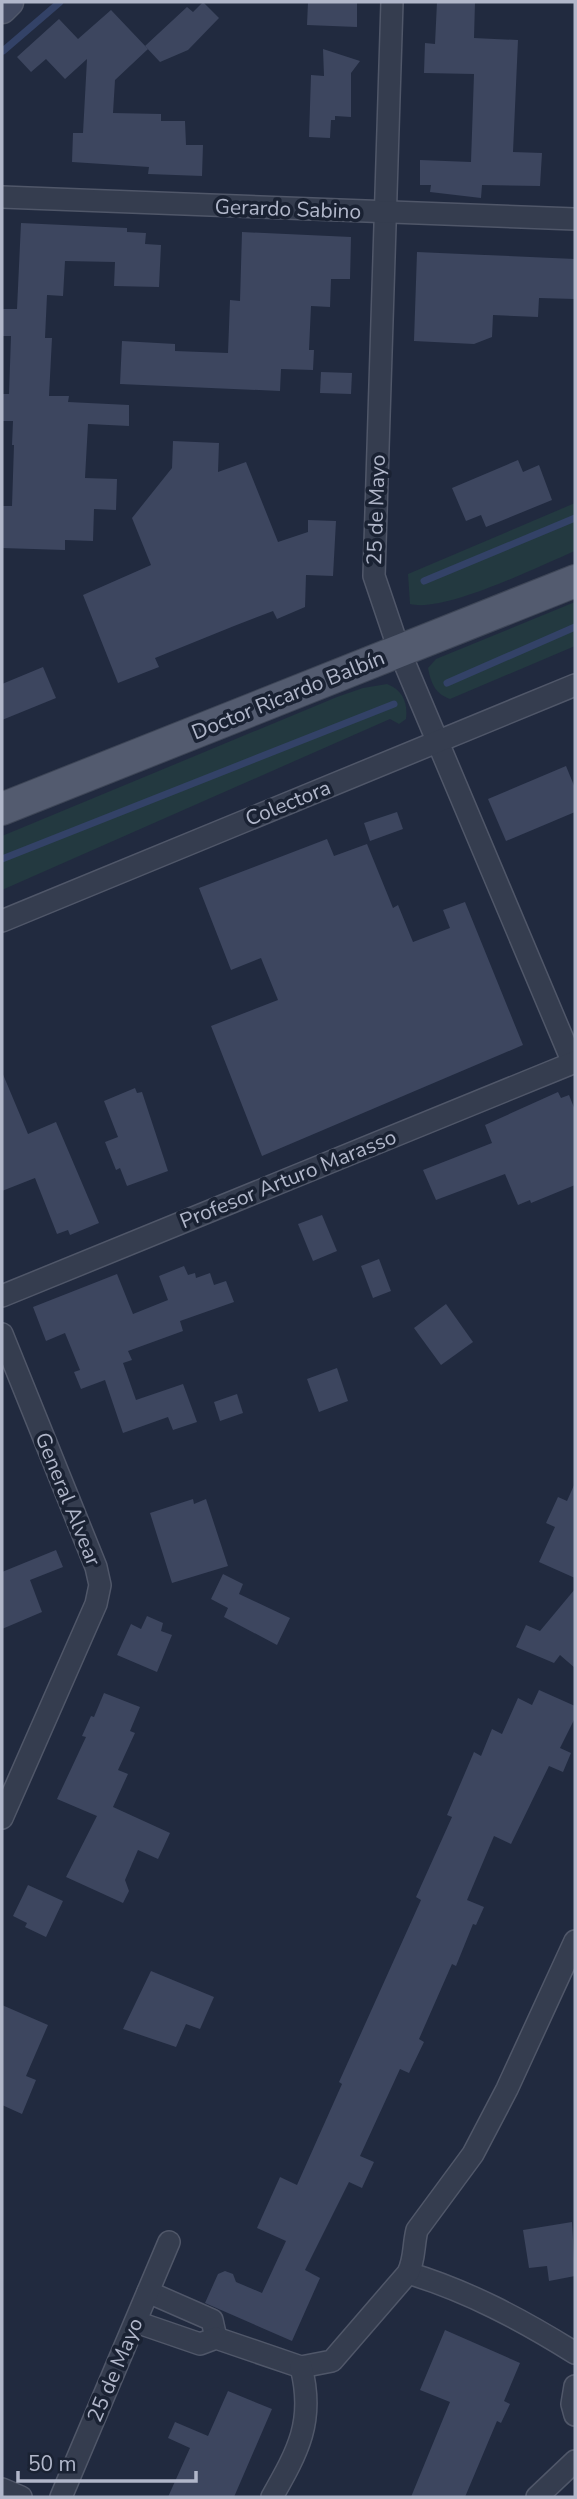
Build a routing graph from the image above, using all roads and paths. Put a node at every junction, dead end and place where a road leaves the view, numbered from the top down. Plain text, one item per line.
1 (9, 2) edge
2 (392, 2) edge
3 (2, 9) edge
4 (2, 197) edge
5 (386, 213) junction
6 (575, 219) edge
7 (575, 581) edge
8 (399, 650) junction
9 (575, 685) edge
10 (437, 742) junction
11 (2, 809) edge
12 (2, 921) edge
13 (574, 1063) edge
14 (2, 1296) edge
15 (2, 1334) edge
16 (2, 1818) edge
17 (575, 1941) edge
18 (169, 2242) dead end
19 (408, 2273) junction
20 (148, 2292) junction
21 (136, 2322) junction
22 (216, 2338) junction
23 (575, 2353) edge
24 (300, 2367) junction
25 (575, 2386) edge
26 (575, 2415) edge
27 (575, 2461) edge
28 (2, 2488) edge
29 (21, 2497) edge
30 (61, 2497) edge
31 (272, 2497) edge
32 (537, 2497) edge

1 - 3 main road
2 - 5 street, 25 de Mayo
4 - 5 street, Gerardo Sabino
5 - 6 street, Gerardo Sabino
5 - 8 street, 25 de Mayo
7 - 8 main road, Doctor Ricardo Balbín
8 - 10 street, 25 de Mayo
8 - 11 main road, Doctor Ricardo Balbín
9 - 10 street, Colectora
10 - 12 street, Colectora
10 - 13 street, 25 de Mayo
13 - 14 street, Profesor Arturo Marasso
15 - 16 street, General Alvear
17 - 19 street
18 - 20 street, 25 de Mayo
19 - 23 street
19 - 24 street
20 - 21 street, 25 de Mayo
20 - 22 street
21 - 22 street
21 - 30 street, 25 de Mayo
22 - 24 street
24 - 31 street
25 - 26 street
27 - 32 street
28 - 29 street

